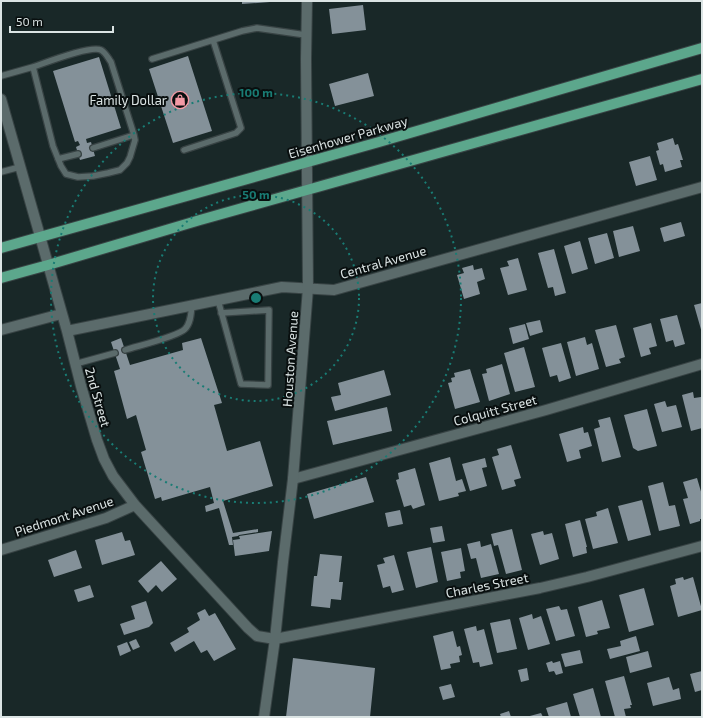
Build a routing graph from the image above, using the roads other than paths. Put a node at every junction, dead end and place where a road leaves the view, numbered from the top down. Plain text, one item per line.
1 (307, 1) edge
2 (306, 35) junction
3 (213, 40) junction
4 (702, 48) edge
5 (152, 59) dead end
6 (33, 67) junction
7 (1, 76) edge
8 (702, 79) edge
9 (1, 99) edge
10 (134, 135) junction
11 (93, 148) dead end
12 (184, 150) dead end
13 (78, 154) dead end
14 (58, 159) junction
15 (307, 162) junction
16 (20, 167) junction
17 (1, 172) edge
18 (702, 187) edge
19 (307, 190) junction
20 (40, 237) junction
21 (1, 248) edge
22 (48, 265) junction
23 (1, 278) edge
24 (308, 288) junction
25 (218, 300) junction
26 (192, 305) junction
27 (221, 313) junction
28 (61, 314) junction
29 (1, 330) edge
30 (66, 331) junction
31 (125, 350) dead end
32 (115, 353) dead end
33 (75, 364) junction
34 (702, 364) edge
35 (293, 479) junction
36 (135, 505) junction
37 (702, 546) edge
38 (1, 550) edge
39 (275, 639) junction
40 (264, 717) edge

1 - 2 street, Houston Avenue
2 - 3 lane
2 - 15 street, Houston Avenue
3 - 5 lane
3 - 12 lane
4 - 15 main road, Eisenhower Parkway
6 - 7 lane
6 - 10 lane
6 - 14 lane
8 - 19 main road
9 - 16 street, 2nd Street
10 - 11 lane
10 - 14 lane
13 - 14 lane
15 - 19 street, Houston Avenue
15 - 20 main road, Eisenhower Parkway
16 - 17 lane
16 - 20 street, 2nd Street
18 - 24 street, Central Avenue
19 - 22 main road
19 - 24 street, Houston Avenue
20 - 21 main road, Eisenhower Parkway
20 - 22 street, 2nd Street
22 - 23 main road
22 - 28 street, 2nd Street
24 - 25 street, Central Avenue
24 - 35 street, Houston Avenue
25 - 26 street, Central Avenue
25 - 27 lane
26 - 30 street, Central Avenue
26 - 31 lane
27 - 27 lane
28 - 29 street
28 - 30 street, 2nd Street
30 - 33 street, 2nd Street
32 - 33 lane
33 - 36 street, 2nd Street
34 - 35 street, Colquitt Street
35 - 39 street, Houston Avenue
36 - 38 street, Piedmont Avenue
36 - 39 street, 2nd Street
37 - 39 street, Charles Street
39 - 40 street, Houston Avenue

